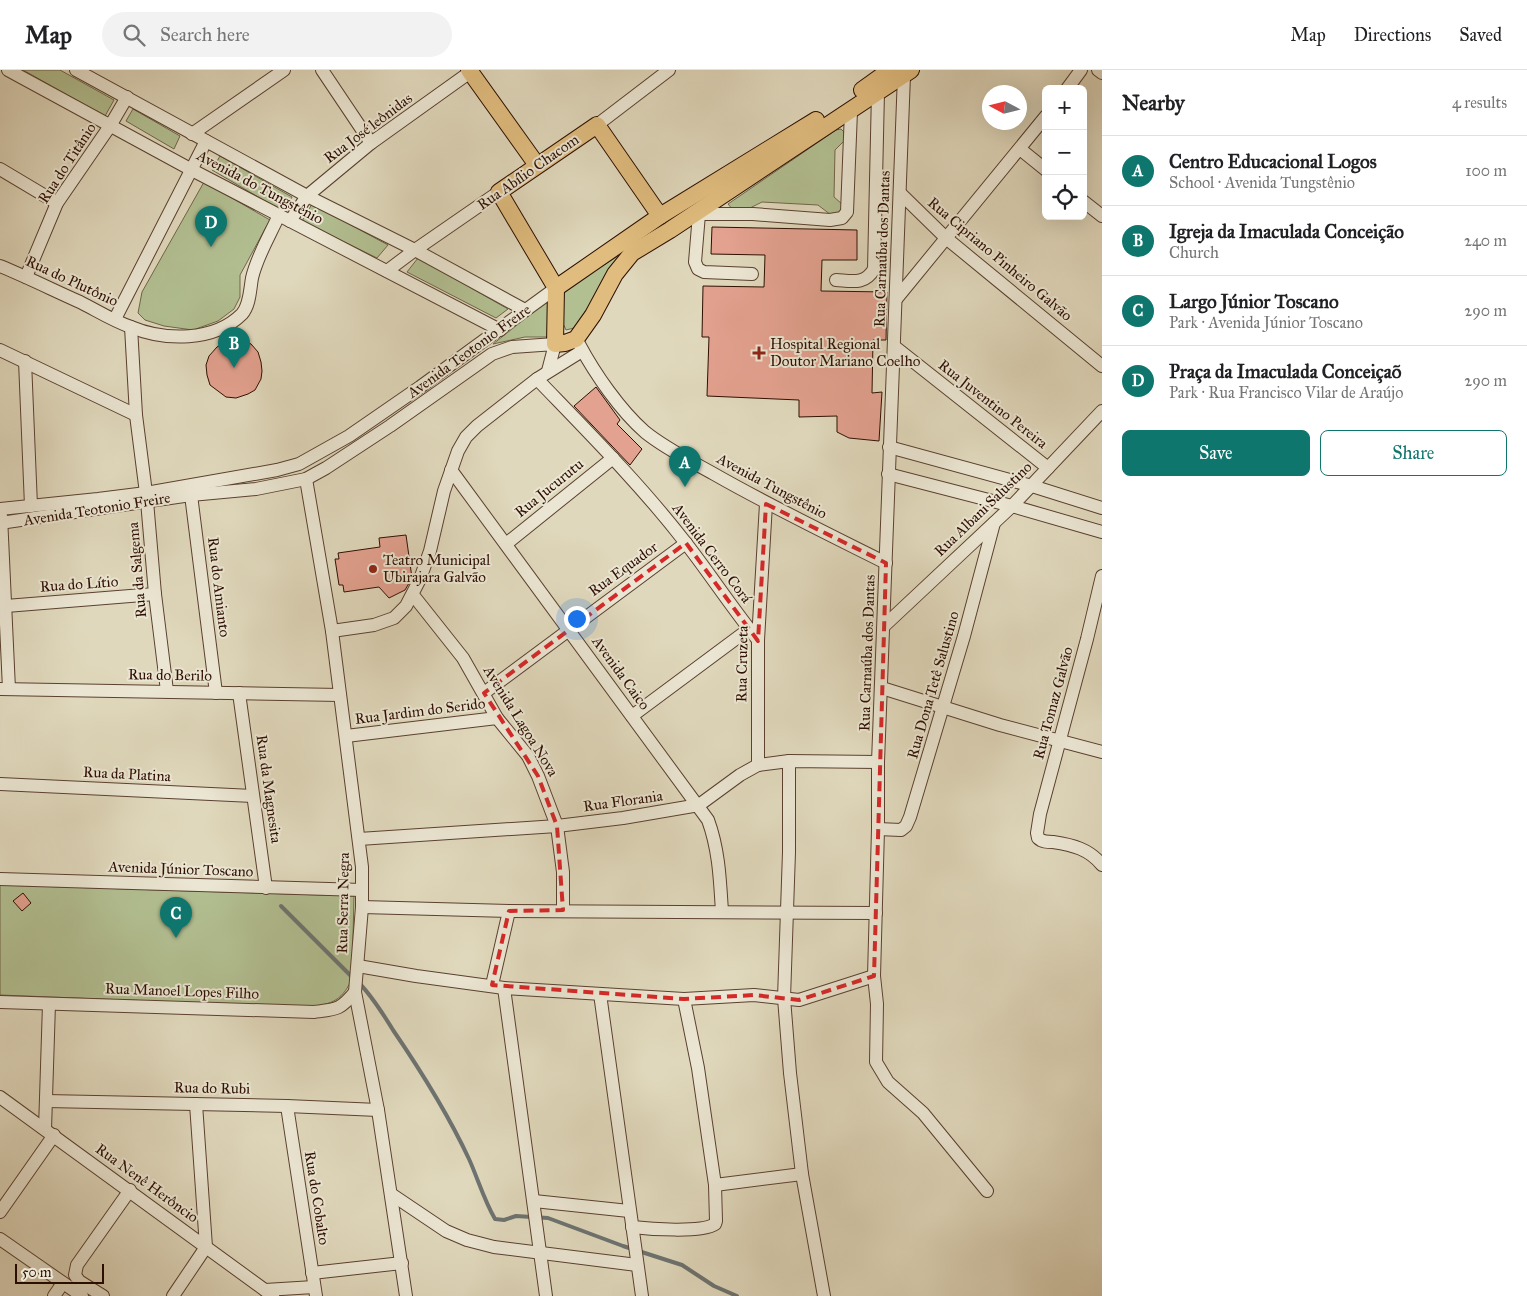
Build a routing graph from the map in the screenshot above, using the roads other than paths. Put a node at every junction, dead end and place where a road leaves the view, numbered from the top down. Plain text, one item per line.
1 (8, 70) edge
2 (76, 70) edge
3 (284, 70) edge
4 (322, 70) edge
5 (669, 70) edge
6 (1081, 70) edge
7 (1098, 70) edge
8 (471, 71) edge
9 (902, 72) edge
10 (1102, 73) edge
11 (1070, 85) edge
12 (878, 92) junction
13 (127, 97) junction
14 (850, 110) junction
15 (1042, 121) edge
16 (597, 125) junction
17 (110, 126) junction
18 (192, 134) junction
19 (206, 142) junction
20 (371, 143) junction
21 (1020, 149) junction
22 (537, 165) junction
23 (1042, 167) edge
24 (0, 169) edge
25 (192, 170) junction
26 (499, 192) junction
27 (901, 194) junction
28 (307, 196) junction
29 (58, 203) junction
30 (1087, 204) edge
31 (696, 214) junction
32 (660, 216) junction
33 (1102, 216) edge
34 (285, 218) junction
35 (670, 230) junction
36 (946, 238) junction
37 (415, 250) junction
38 (0, 266) edge
39 (387, 272) junction
40 (752, 274) dead end
41 (26, 277) junction
42 (836, 280) dead end
43 (556, 288) junction
44 (897, 298) junction
45 (525, 310) junction
46 (115, 319) junction
47 (131, 327) junction
48 (500, 330) junction
49 (555, 344) junction
50 (579, 345) junction
51 (895, 347) junction
52 (0, 350) edge
53 (25, 361) junction
54 (1102, 366) edge
55 (548, 371) junction
56 (537, 379) junction
57 (412, 393) junction
58 (420, 404) junction
59 (1102, 411) edge
60 (136, 415) junction
61 (889, 447) junction
62 (614, 458) junction
63 (1048, 468) junction
64 (452, 470) junction
65 (888, 474) junction
66 (306, 479) junction
67 (1032, 486) junction
68 (190, 490) junction
69 (147, 497) junction
70 (766, 504) junction
71 (31, 506) junction
72 (1012, 506) junction
73 (1102, 508) edge
74 (0, 509) edge
75 (1, 523) edge
76 (994, 524) junction
77 (1102, 532) edge
78 (686, 543) junction
79 (506, 544) junction
80 (886, 563) junction
81 (1102, 576) edge
82 (155, 594) junction
83 (412, 595) junction
84 (6, 606) junction
85 (884, 626) junction
86 (749, 629) junction
87 (568, 630) junction
88 (332, 631) junction
89 (758, 640) junction
90 (882, 688) junction
91 (4, 689) edge
92 (167, 691) junction
93 (216, 693) junction
94 (239, 693) junction
95 (484, 693) junction
96 (340, 695) junction
97 (942, 706) junction
98 (632, 716) junction
99 (497, 718) junction
100 (346, 736) junction
101 (1060, 740) junction
102 (1102, 752) edge
103 (789, 761) junction
104 (878, 762) junction
105 (758, 765) junction
106 (0, 784) edge
107 (253, 796) junction
108 (699, 805) junction
109 (557, 826) junction
110 (878, 828) junction
111 (359, 839) junction
112 (1102, 865) edge
113 (0, 879) edge
114 (266, 888) junction
115 (362, 890) junction
116 (362, 907) junction
117 (563, 910) junction
118 (509, 911) junction
119 (722, 912) junction
120 (787, 913) junction
121 (876, 913) junction
122 (358, 966) junction
123 (874, 976) junction
124 (498, 986) junction
125 (355, 992) junction
126 (600, 994) junction
127 (784, 998) junction
128 (684, 999) junction
129 (0, 1002) edge
130 (49, 1004) junction
131 (0, 1097) edge
132 (46, 1101) junction
133 (196, 1104) junction
134 (287, 1106) junction
135 (378, 1110) junction
136 (49, 1132) junction
137 (802, 1174) junction
138 (715, 1185) junction
139 (130, 1190) junction
140 (987, 1191) dead end
141 (391, 1194) junction
142 (534, 1201) junction
143 (629, 1211) junction
144 (0, 1212) edge
145 (632, 1227) junction
146 (0, 1239) edge
147 (206, 1247) junction
148 (541, 1253) junction
149 (402, 1263) junction
150 (637, 1265) junction
151 (312, 1273) junction
152 (63, 1284) junction
153 (315, 1291) edge
154 (269, 1293) edge
155 (54, 1296) edge
156 (82, 1296) edge
157 (103, 1296) edge
158 (173, 1296) edge
159 (406, 1296) edge
160 (546, 1296) edge
161 (642, 1296) edge
162 (824, 1296) edge

1 - 17 street, Avenida do Tungstênio
2 - 13 street, Avenida do Tungstênio
3 - 18 street
4 - 20 street
5 - 16 street, Rua Abílio Chacom
6 - 11 street
7 - 10 street
8 - 20 street, Rua José leônidas
8 - 22 main road
9 - 12 main road
9 - 27 street, Rua Carnaúba dos Dantas
9 - 32 main road, Avenida Teotonio Freire
12 - 14 main road
12 - 42 street
13 - 17 street, Rua do Titânio
13 - 18 street, Avenida do Tungstênio
14 - 31 main road
14 - 31 street
15 - 21 street
16 - 22 main road, Rua Abílio Chacom
16 - 32 main road
17 - 25 street, Avenida do Tungstênio
17 - 29 street, Rua do Titânio
18 - 19 street, Avenida do Tungstênio
19 - 25 street
19 - 28 street, Avenida do Tungstênio
20 - 28 street, Rua José leônidas
21 - 23 street
21 - 36 street
22 - 26 main road, Rua Abílio Chacom
24 - 29 street
25 - 34 street, Avenida do Tungstênio
25 - 46 street
26 - 37 street, Rua Abílio Chacom
26 - 43 main road
27 - 36 street, Rua Cipriano Pinheiro Galvão
27 - 44 street, Rua Carnaúba dos Dantas
28 - 34 street, Rua José leônidas
28 - 37 street, Avenida do Tungstênio
29 - 41 street, Rua do Titânio
30 - 33 street
31 - 35 main road
31 - 40 street
32 - 35 street
32 - 43 main road, Avenida Teotonio Freire
34 - 39 street, Avenida do Tungstênio
34 - 47 street, Rua do Plutônio
35 - 50 main road
36 - 44 street
36 - 54 street, Rua Cipriano Pinheiro Galvão
37 - 39 street, Rua Abílio Chacom
37 - 45 street, Avenida do Tungstênio
38 - 41 street, Rua do Plutônio
39 - 48 street, Avenida do Tungstênio
41 - 46 street, Rua do Plutônio
43 - 45 street, Avenida Teotonio Freire
43 - 49 main road
44 - 51 street, Rua Carnaúba dos Dantas
45 - 48 street, Avenida Teotonio Freire
46 - 47 street, Rua do Plutônio
47 - 60 street, Rua da Salgema
48 - 57 street, Avenida Teotonio Freire
49 - 50 main road, Avenida Teotonio Freire
49 - 55 street
49 - 58 street, Avenida Teotonio Freire
50 - 55 street
50 - 70 street, Avenida Tungstênio
51 - 61 street, Rua Carnaúba dos Dantas
51 - 63 street, Rua Juventino Pereira
52 - 53 street
53 - 60 street
53 - 71 street
55 - 56 street
56 - 62 street, Avenida Cerro Corá
56 - 64 street
57 - 58 street
57 - 68 street, Avenida Teotonio Freire
58 - 66 street, Avenida Teotonio Freire
59 - 63 street, Rua Albani Salustino
60 - 69 street, Rua da Salgema
61 - 65 street, Rua Carnaúba dos Dantas
61 - 67 street
62 - 78 street, Avenida Cerro Corá
62 - 79 street, Rua Jucurutu
63 - 67 street, Rua Albani Salustino
64 - 79 street, Avenida Caico
64 - 83 street
65 - 72 street
65 - 80 street, Rua Carnaúba dos Dantas
66 - 68 street, Avenida Teotonio Freire
66 - 88 street, Rua Serra Negra
67 - 72 street, Rua Albani Salustino
67 - 73 street
68 - 69 street, Avenida Teotonio Freire
68 - 93 street, Rua do Amianto
69 - 71 street, Avenida Teotonio Freire
69 - 75 street, Avenida Teotonio Freire
69 - 82 street, Rua da Salgema
70 - 80 street, Avenida Tungstênio
70 - 89 street, Rua Cruzeta
71 - 74 street, Avenida Teotonio Freire
72 - 76 street, Rua Albani Salustino
72 - 77 street
74 - 75 street
75 - 84 street
76 - 85 street, Rua Albani Salustino
76 - 97 street, Rua Dona Tetê Salustino
78 - 86 street, Avenida Cerro Corá
78 - 87 street, Rua Equador
79 - 87 street, Avenida Caico
80 - 85 street, Rua Carnaúba dos Dantas
81 - 101 street, Rua Tomaz Galvão
82 - 84 street, Rua do Lítio
82 - 92 street, Rua da Salgema
83 - 88 street
83 - 95 street, Avenida Lagoa Nova
84 - 91 street
85 - 90 street, Rua Carnaúba dos Dantas
86 - 89 street, Avenida Cerro Corá
86 - 98 street
87 - 95 street, Rua Equador
87 - 98 street, Avenida Caico
88 - 96 street, Rua Serra Negra
89 - 105 street, Rua Cruzeta
90 - 97 street
90 - 104 street, Rua Carnaúba dos Dantas
91 - 92 street, Rua do Berilo
92 - 93 street, Rua do Berilo
93 - 94 street, Rua do Berilo
94 - 96 street, Rua do Berilo
94 - 107 street, Rua da Magnesita
95 - 99 street, Avenida Lagoa Nova
96 - 100 street, Rua Serra Negra
97 - 101 street
97 - 110 street, Rua Dona Tetê Salustino
98 - 108 street, Avenida Caico
99 - 100 street, Rua Jardim do Serido
99 - 109 street, Avenida Lagoa Nova
100 - 111 street, Rua Serra Negra
101 - 102 street
101 - 112 street, Rua Tomaz Galvão
103 - 104 street, Rua Florania
103 - 105 street, Rua Florania
103 - 120 street
104 - 110 street, Rua Carnaúba dos Dantas
105 - 108 street, Rua Florania
106 - 107 street, Rua da Platina
107 - 114 street, Rua da Magnesita
108 - 109 street, Rua Florania
108 - 119 street, Avenida Caico
109 - 111 street, Rua Florania
109 - 117 street, Avenida Lagoa Nova
110 - 121 street, Rua Carnaúba dos Dantas
111 - 115 street, Rua Serra Negra
113 - 114 street, Avenida Júnior Toscano
114 - 115 street, Avenida Júnior Toscano
115 - 116 street, Rua Serra Negra
116 - 118 street
116 - 122 street, Rua Serra Negra
117 - 118 street
117 - 119 street
118 - 124 street
119 - 120 street
120 - 121 street
120 - 127 street
121 - 123 street, Rua Carnaúba dos Dantas
122 - 124 street
122 - 125 street, Rua Serra Negra
123 - 127 street
123 - 140 street, Rua Carnaúba dos Dantas
124 - 126 street
124 - 142 street
125 - 130 street, Rua Manoel Lopes Filho
125 - 135 street, Rua Serra Negra
126 - 128 street
126 - 143 street
127 - 128 street
127 - 137 street
128 - 138 street
129 - 130 street, Rua Manoel Lopes Filho
130 - 132 street
131 - 136 street, Rua Nenê Herôncio
132 - 133 street, Rua do Rubi
132 - 136 street
133 - 134 street, Rua do Rubi
133 - 147 street
134 - 135 street, Rua do Rubi
134 - 151 street, Rua do Cobalto
135 - 141 street, Rua Serra Negra
136 - 139 street, Rua Nenê Herôncio
136 - 144 street
137 - 138 street
137 - 162 street
138 - 145 street
139 - 147 street, Rua Nenê Herôncio
139 - 157 street
141 - 148 street
141 - 149 street, Rua Serra Negra
142 - 143 street
142 - 148 street
143 - 145 street
145 - 150 street
146 - 152 street
147 - 154 street, Rua Nenê Herôncio
147 - 158 street
148 - 150 street
148 - 160 street
149 - 151 street
149 - 159 street, Rua Serra Negra
150 - 161 street
151 - 153 street, Rua do Cobalto
152 - 155 street
152 - 156 street
153 - 154 street

